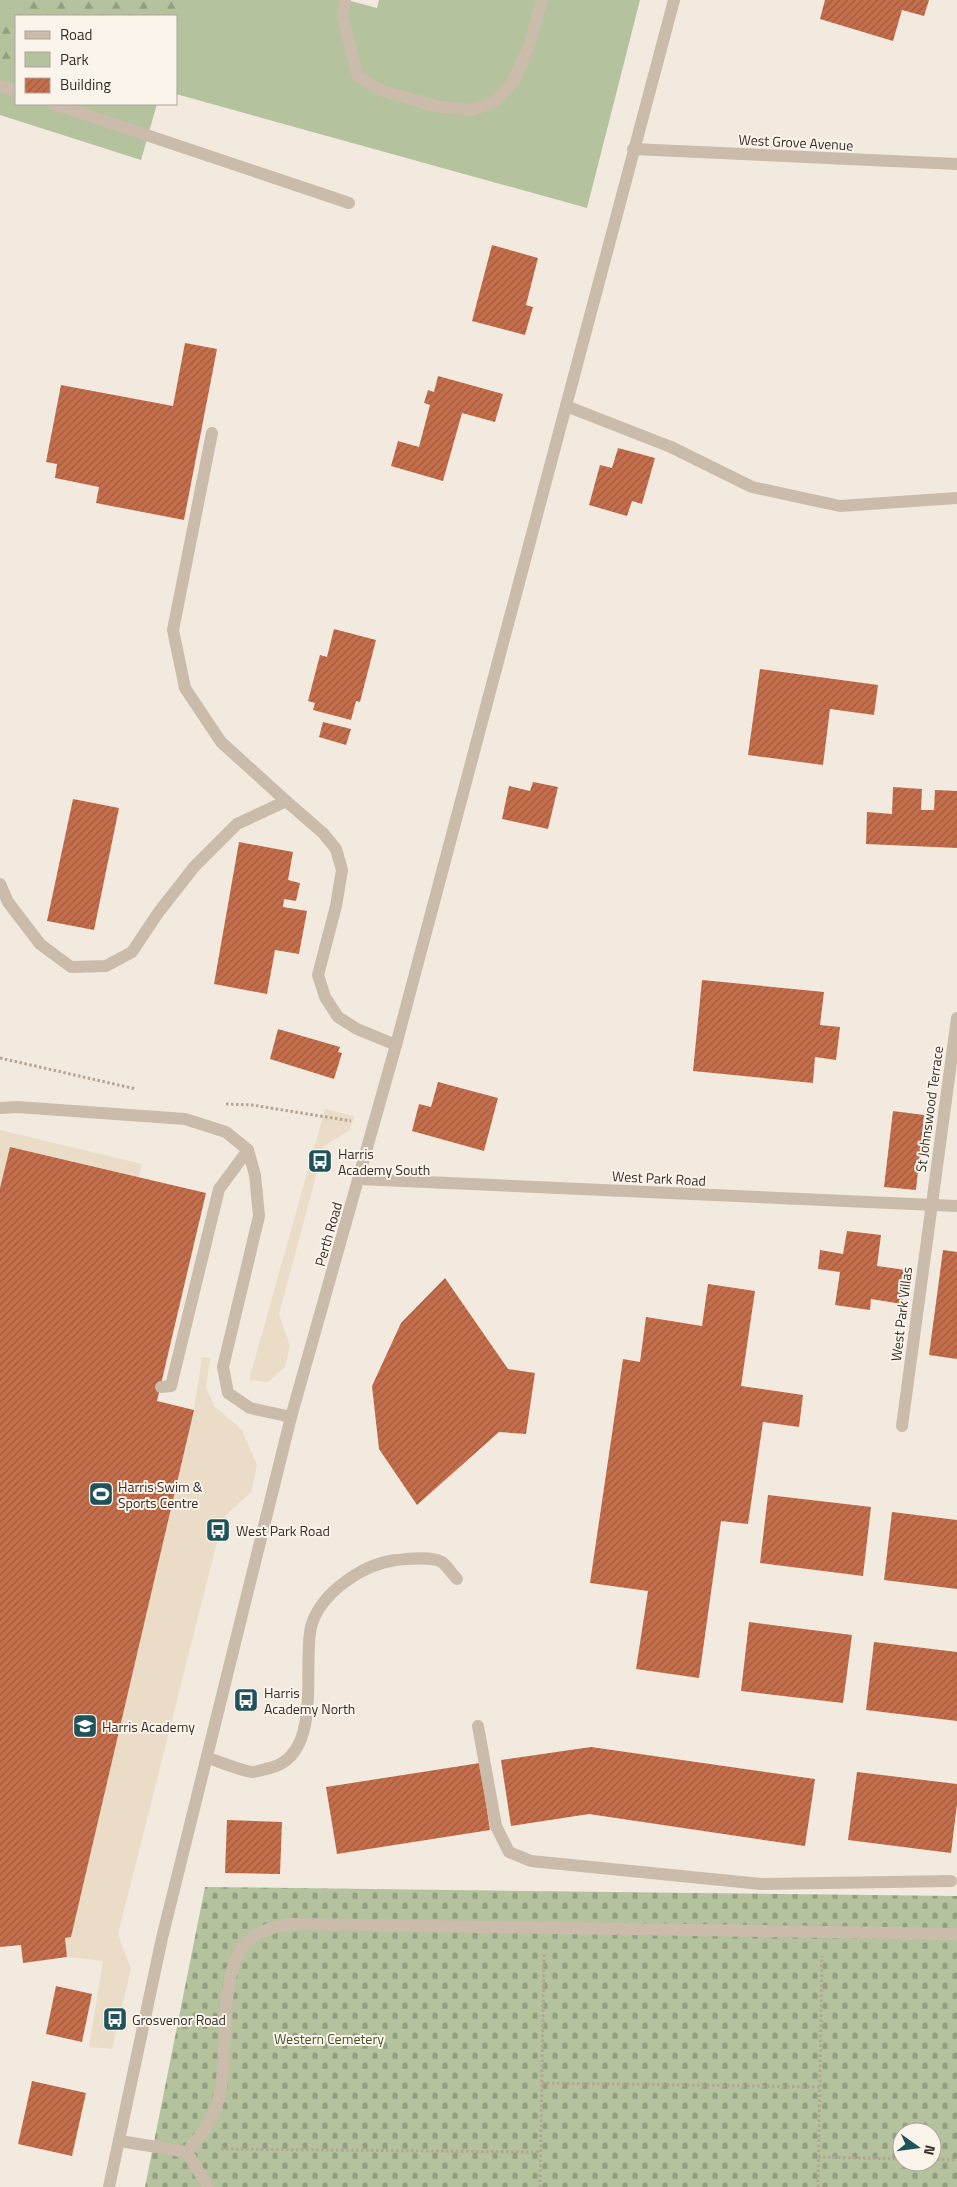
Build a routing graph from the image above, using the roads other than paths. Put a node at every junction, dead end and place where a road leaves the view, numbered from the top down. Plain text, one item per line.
1 (345, 0) edge
2 (542, 0) edge
3 (674, 0) edge
4 (0, 86) edge
5 (15, 91) edge
6 (57, 105) edge
7 (633, 149) junction
8 (957, 164) edge
9 (349, 202) dead end
10 (566, 406) junction
11 (212, 433) dead end
12 (957, 498) edge
13 (286, 801) junction
14 (0, 884) edge
15 (957, 1018) edge
16 (396, 1046) junction
17 (0, 1108) edge
18 (248, 1150) junction
19 (359, 1179) junction
20 (930, 1205) junction
21 (957, 1206) edge
22 (161, 1386) dead end
23 (291, 1417) junction
24 (902, 1426) dead end
25 (457, 1579) dead end
26 (478, 1726) dead end
27 (208, 1758) junction
28 (950, 1881) dead end
29 (957, 1934) edge
30 (120, 2141) junction
31 (187, 2152) junction
32 (110, 2187) edge
33 (208, 2187) edge

1 - 2 street
3 - 7 street, Perth Road
4 - 5 street
6 - 9 street
7 - 8 street, West Grove Avenue
7 - 10 street, Perth Road
10 - 12 street
10 - 16 street, Perth Road
11 - 13 street
13 - 14 street
13 - 16 street
15 - 20 street, St Johnswood Terrace
16 - 19 street, Perth Road
17 - 18 street
18 - 22 street
18 - 23 street
19 - 20 street, West Park Road
19 - 23 street, Perth Road
20 - 21 street, West Park Road
20 - 24 street, West Park Villas
23 - 27 street, Perth Road
25 - 27 street
26 - 28 street
27 - 30 street, Perth Road
29 - 31 street
30 - 31 street
30 - 32 street, Perth Road
31 - 33 street

